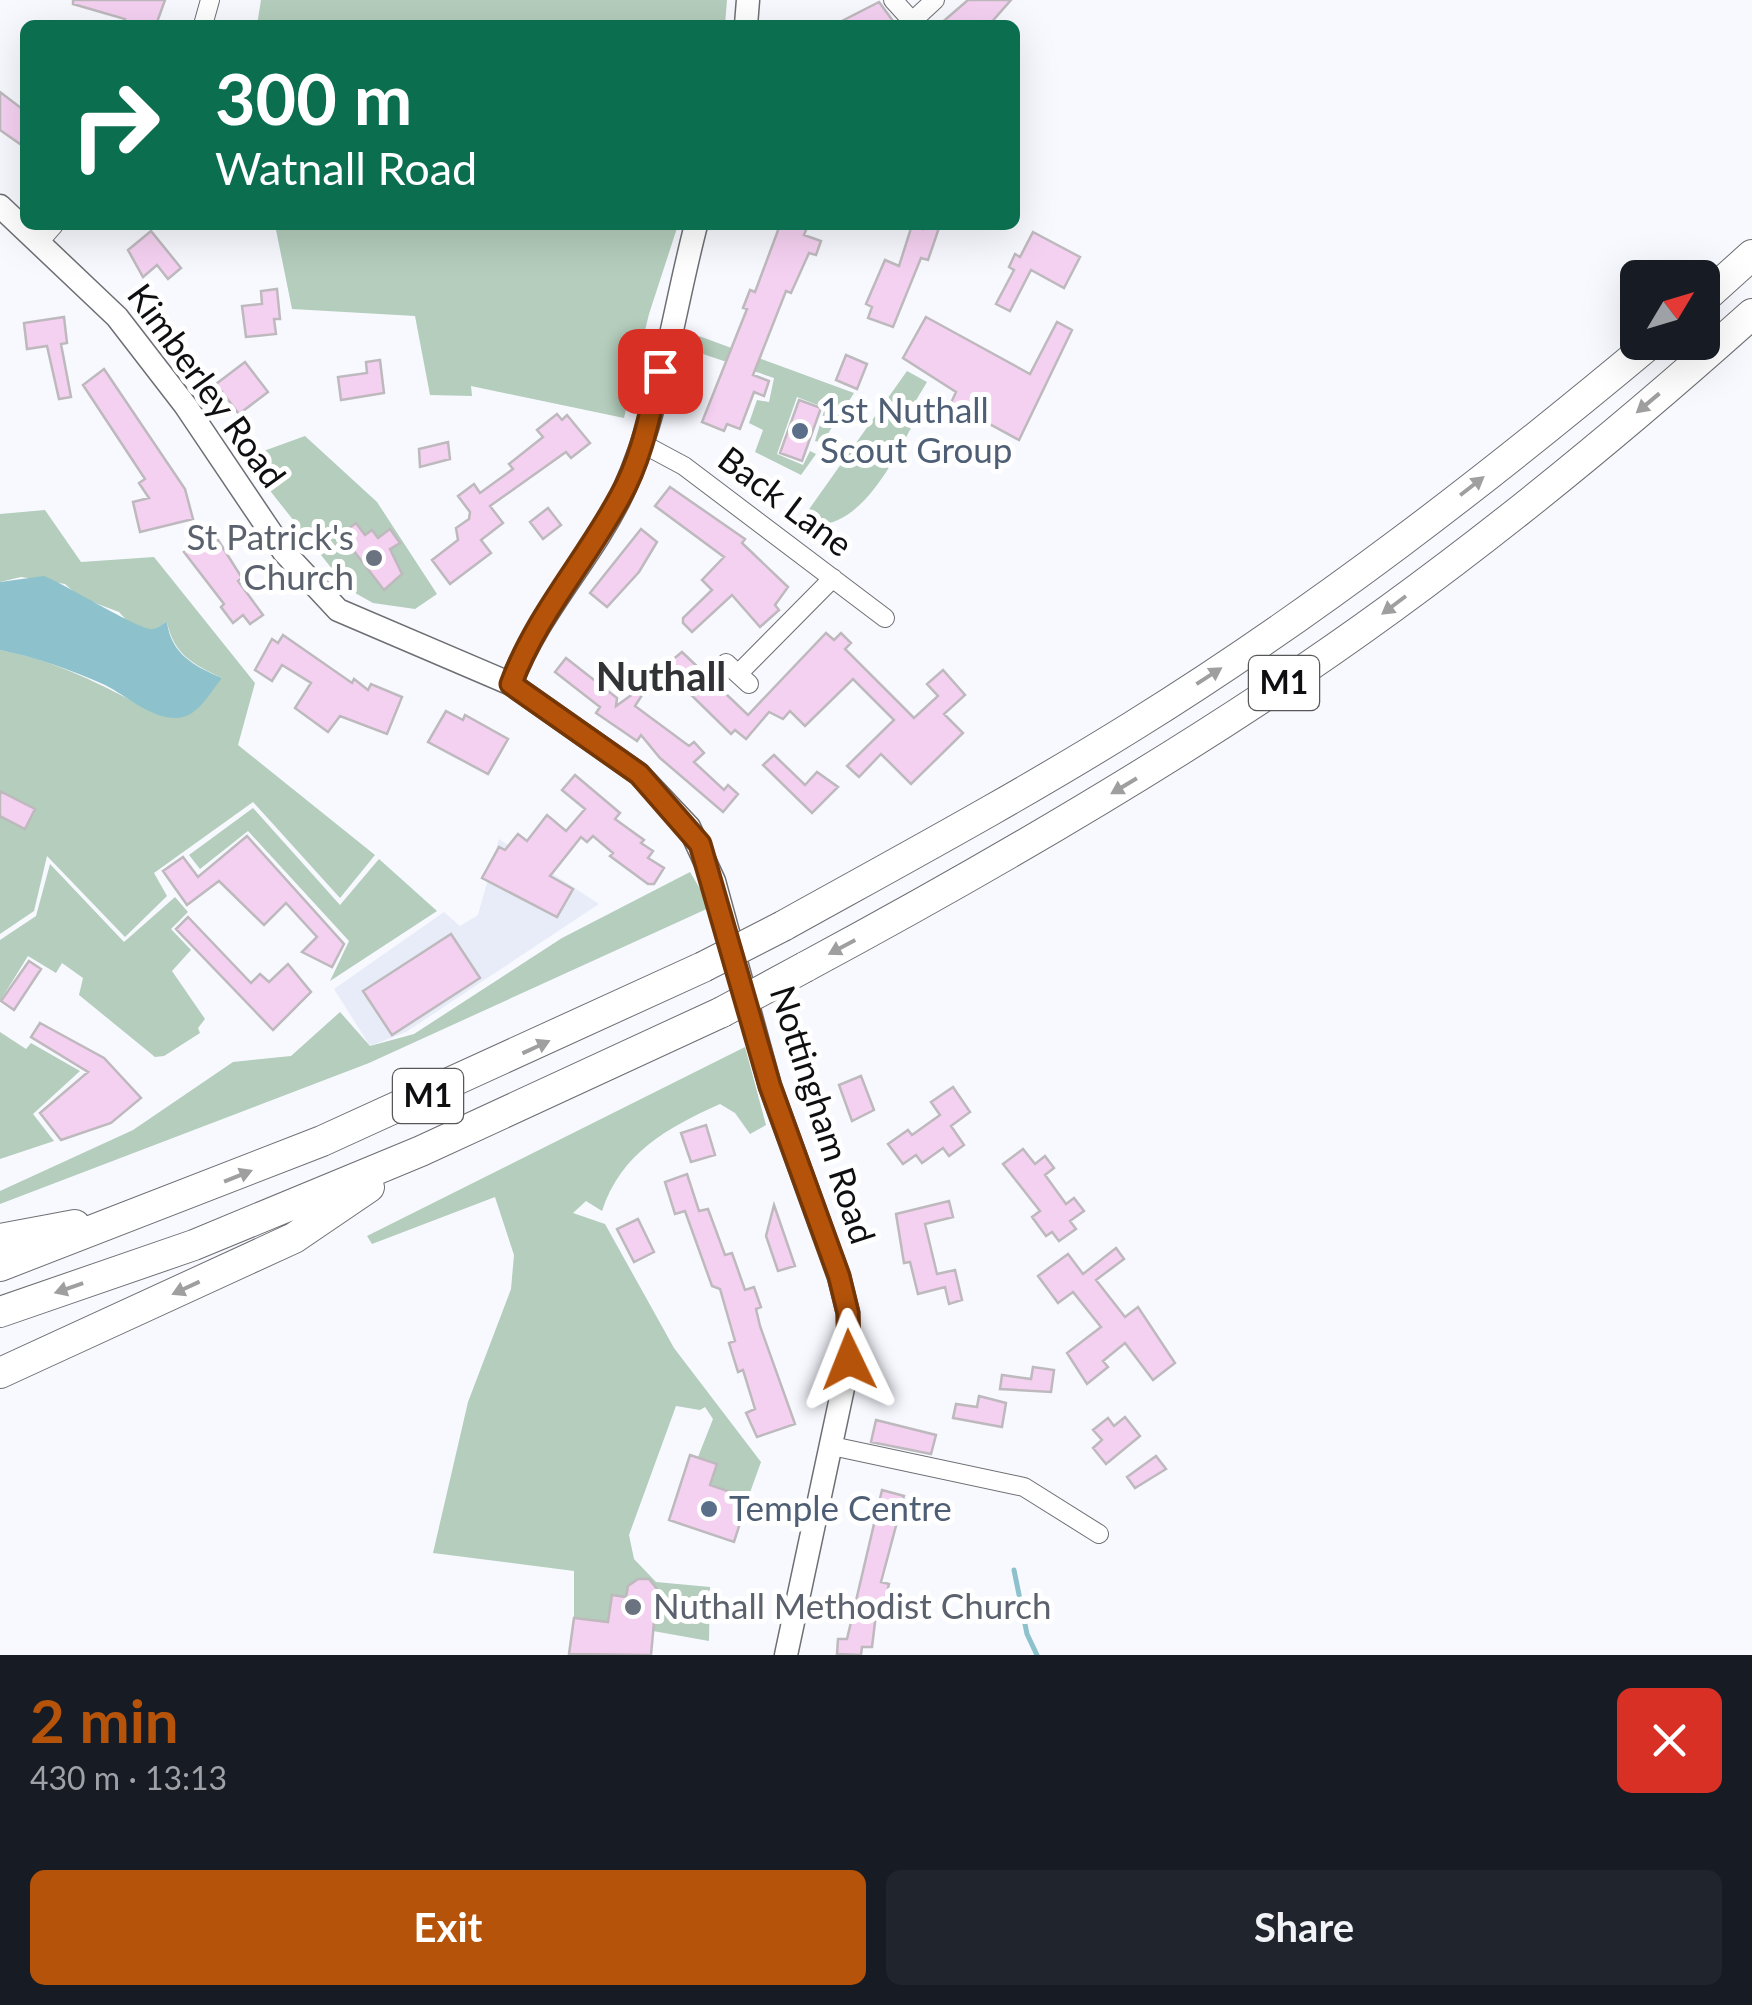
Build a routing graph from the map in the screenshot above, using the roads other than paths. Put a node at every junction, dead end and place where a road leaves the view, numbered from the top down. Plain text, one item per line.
1 (935, 0) edge
2 (914, 20) edge
3 (695, 230) edge
4 (47, 233) edge
5 (1752, 255) edge
6 (1720, 284) edge
7 (1752, 314) edge
8 (1629, 360) edge
9 (643, 444) junction
10 (833, 578) junction
11 (885, 618) dead end
12 (738, 674) dead end
13 (511, 684) junction
14 (420, 1151) junction
15 (147, 1212) junction
16 (0, 1239) edge
17 (0, 1266) edge
18 (0, 1312) edge
19 (0, 1374) edge
20 (832, 1446) junction
21 (1099, 1534) dead end
22 (786, 1655) edge

1 - 2 street
3 - 9 main road
4 - 13 main road, Kimberley Road
5 - 6 highway
7 -> 14 highway, M1, bridge
15 -> 8 highway, M1, bridge
9 - 10 street, Back Lane
9 - 13 main road
10 - 11 street, Back Lane
10 - 12 street
13 - 20 main road, Nottingham Road
14 -> 18 highway, M1
14 -> 19 highway
15 - 16 highway, M1
15 - 17 highway, M1
20 - 21 street
20 - 22 main road, Nottingham Road

